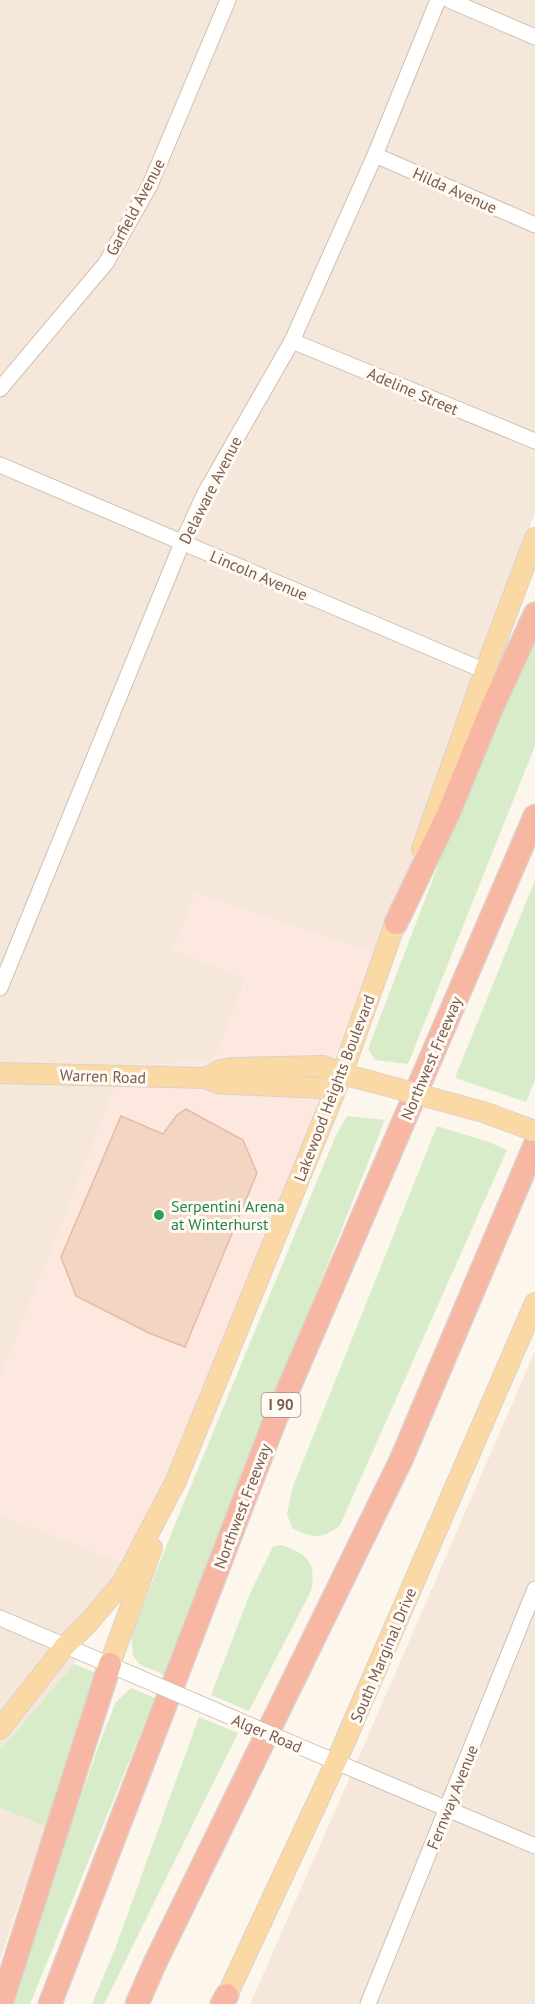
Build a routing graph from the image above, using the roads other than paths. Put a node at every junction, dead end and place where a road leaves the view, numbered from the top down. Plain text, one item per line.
1 (228, 0) edge
2 (438, 0) edge
3 (449, 0) edge
4 (535, 37) edge
5 (375, 155) junction
6 (535, 225) edge
7 (292, 341) junction
8 (0, 389) edge
9 (535, 441) edge
10 (0, 465) edge
11 (535, 538) edge
12 (182, 543) junction
13 (535, 614) edge
14 (485, 671) junction
15 (535, 816) edge
16 (396, 923) junction
17 (0, 988) edge
18 (0, 1073) edge
19 (342, 1074) junction
20 (535, 1131) edge
21 (535, 1145) edge
22 (535, 1303) edge
23 (176, 1481) junction
24 (535, 1589) edge
25 (0, 1618) edge
26 (65, 1646) junction
27 (110, 1664) junction
28 (0, 1729) edge
29 (336, 1762) junction
30 (447, 1808) junction
31 (535, 1846) edge
32 (224, 2001) edge
33 (1, 2004) edge
34 (50, 2004) edge
35 (137, 2004) edge
36 (368, 2004) edge

1 - 8 street, Garfield Avenue
2 - 5 street, Delaware Avenue
3 - 4 street
5 - 6 street, Hilda Avenue
5 - 7 street, Delaware Avenue
7 - 9 street, Adeline Street
7 - 12 street, Delaware Avenue
10 - 12 street, Lincoln Avenue
11 - 14 main road, Lakewood Heights Boulevard
12 - 14 street, Lincoln Avenue
12 - 17 street, Delaware Avenue
13 - 16 highway
14 - 16 main road, Lakewood Heights Boulevard
15 - 34 highway, Northwest Freeway / I 90
16 - 19 main road, Lakewood Heights Boulevard
18 - 19 main road, Warren Road
19 - 20 main road, bridge
19 - 23 main road, Lakewood Heights Boulevard
21 - 35 highway
22 - 29 main road, South Marginal Drive
23 - 26 main road, Lakewood Heights Boulevard
23 - 27 main road
24 - 30 street, Fernway Avenue
25 - 26 street, Alger Road
26 - 27 street, Alger Road
26 - 28 main road, Lakewood Heights Boulevard
27 - 29 street, Alger Road, bridge
27 - 33 highway
29 - 30 street, Alger Road
29 - 32 main road, South Marginal Drive
30 - 31 street, Alger Road
30 - 36 street, Fernway Avenue

